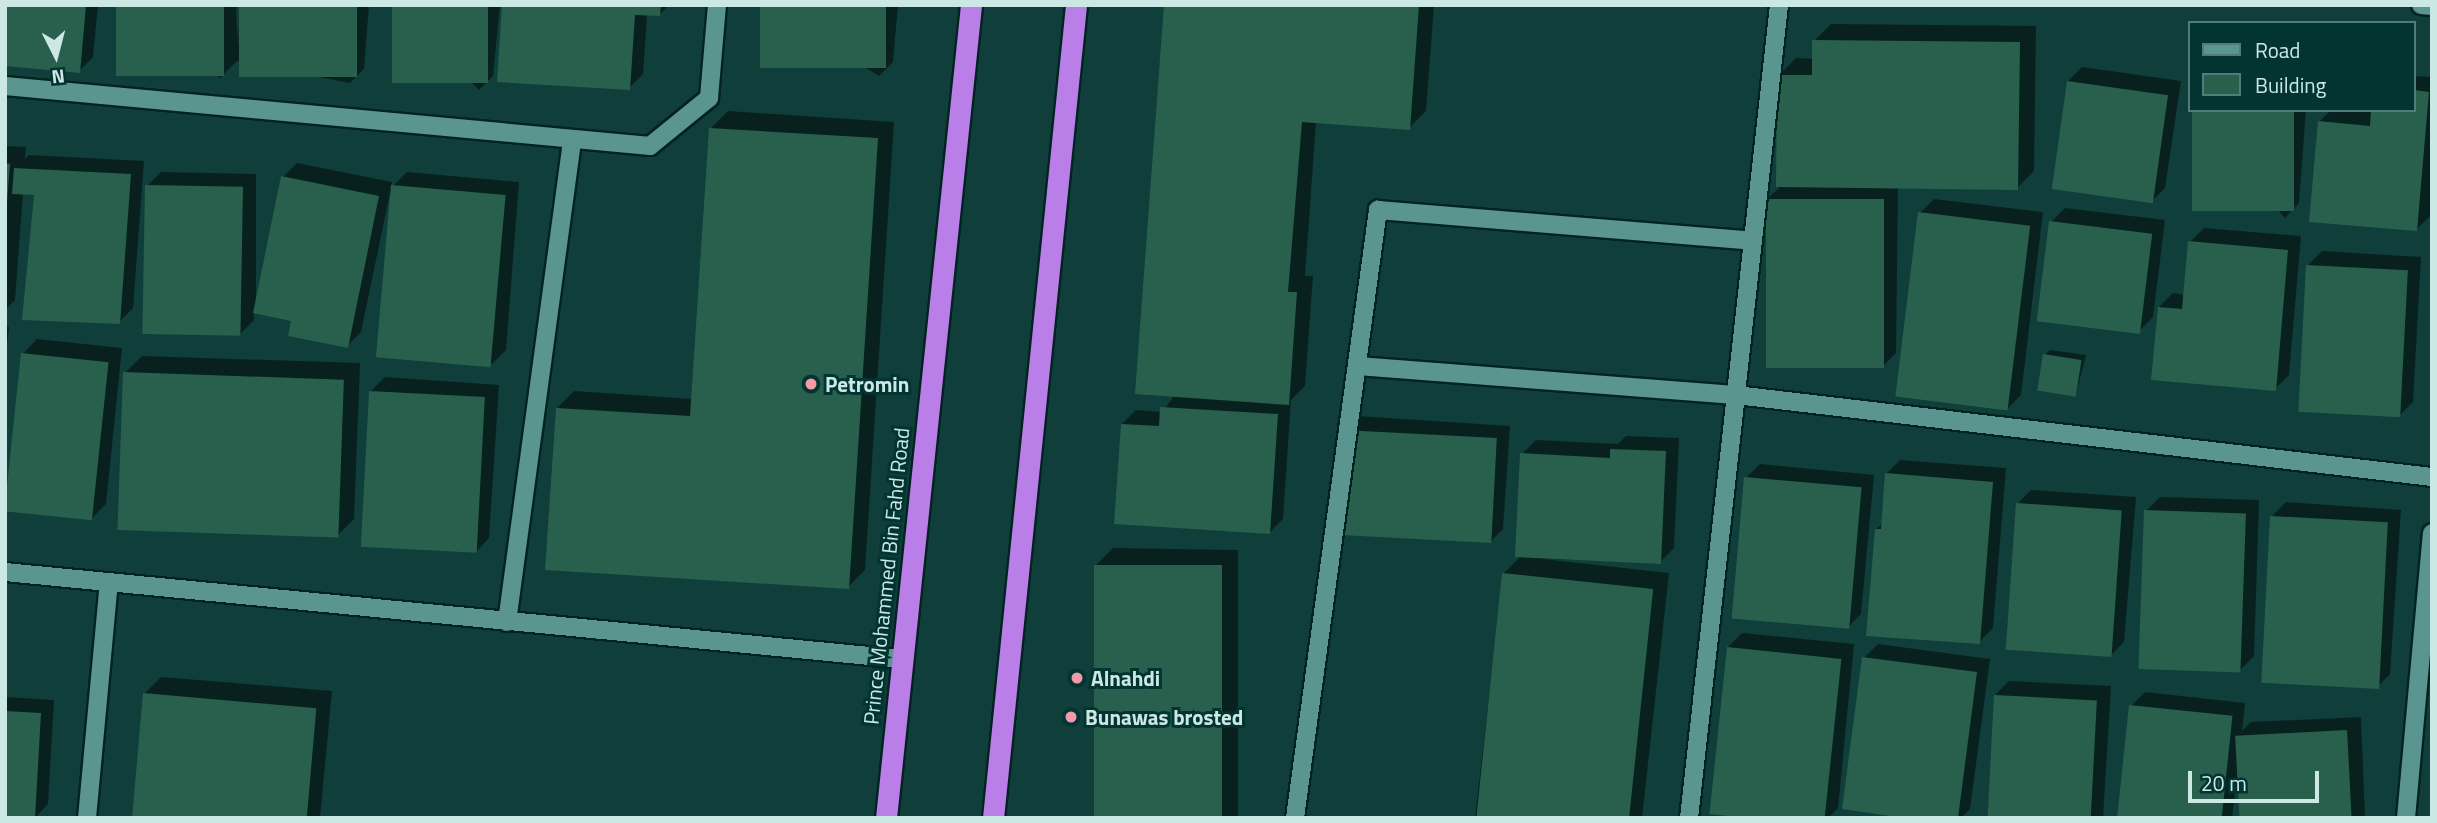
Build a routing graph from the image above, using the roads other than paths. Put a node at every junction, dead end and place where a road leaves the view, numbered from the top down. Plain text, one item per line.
1 (717, 5) edge
2 (971, 5) edge
3 (1076, 5) edge
4 (1779, 5) edge
5 (2421, 5) edge
6 (2432, 6) edge
7 (5, 86) edge
8 (572, 139) junction
9 (1753, 241) junction
10 (1357, 366) junction
11 (1736, 395) junction
12 (2432, 477) edge
13 (2432, 533) edge
14 (5, 572) edge
15 (109, 583) junction
16 (507, 622) junction
17 (901, 659) junction
18 (86, 818) edge
19 (886, 818) edge
20 (993, 818) edge
21 (1295, 818) edge
22 (1689, 818) edge
23 (2406, 818) edge

1 - 8 street
2 - 17 highway, Prince Mohammed Bin Fahd Road
3 - 20 highway
4 - 9 street
5 - 6 street
7 - 8 street
8 - 16 street
9 - 10 street
9 - 11 street
10 - 11 street
10 - 21 street
11 - 12 street
11 - 22 street
13 - 23 street
14 - 15 street
15 - 16 street
15 - 18 street
16 - 17 street
17 - 19 highway, Prince Mohammed Bin Fahd Road

